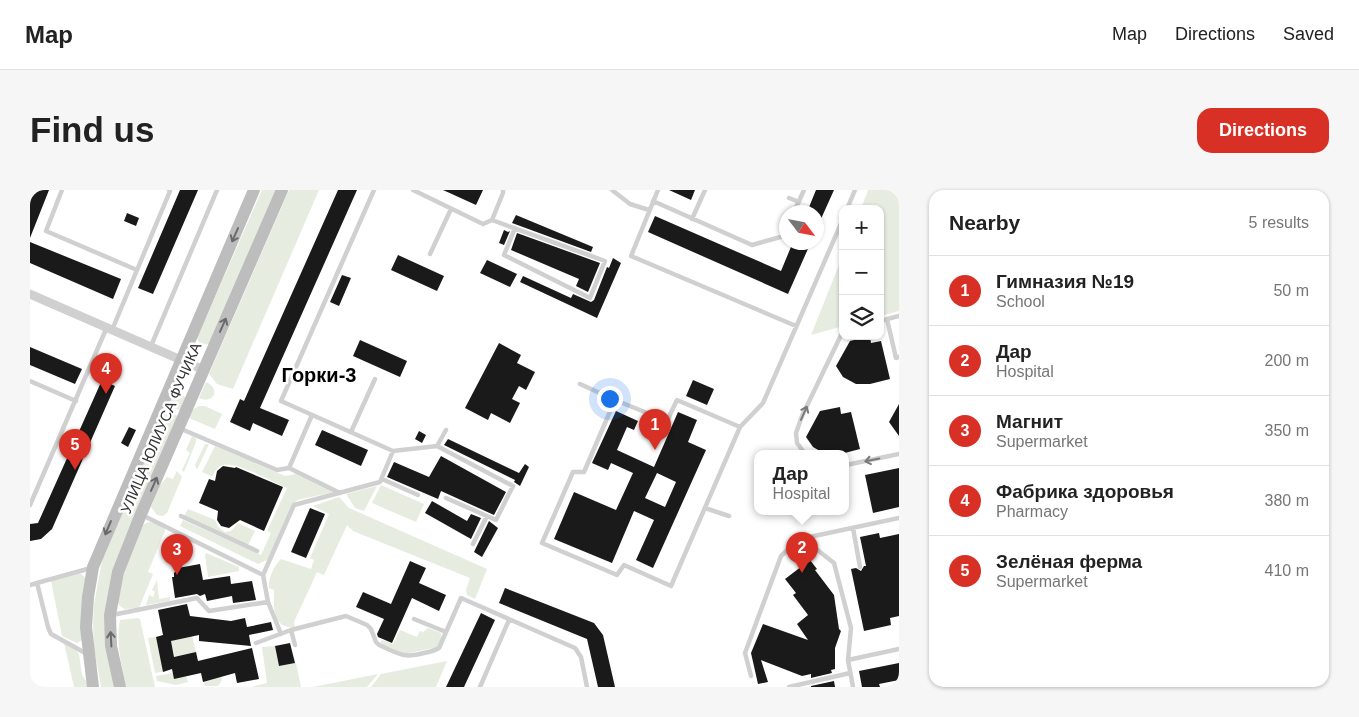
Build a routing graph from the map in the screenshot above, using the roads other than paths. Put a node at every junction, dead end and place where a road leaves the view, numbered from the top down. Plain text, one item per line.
1 (62, 190) edge
2 (169, 190) edge
3 (217, 190) edge
4 (254, 190) edge
5 (282, 190) edge
6 (374, 190) edge
7 (413, 190) edge
8 (503, 190) edge
9 (612, 190) edge
10 (658, 190) edge
11 (705, 190) edge
12 (804, 190) edge
13 (856, 190) edge
14 (789, 198) dead end
15 (653, 201) junction
16 (799, 202) junction
17 (798, 205) edge
18 (849, 205) edge
19 (451, 209) junction
20 (649, 210) junction
21 (692, 218) junction
22 (492, 220) junction
23 (515, 228) junction
24 (839, 228) edge
25 (779, 237) edge
26 (430, 254) dead end
27 (137, 270) junction
28 (30, 294) edge
29 (899, 316) edge
30 (887, 319) junction
31 (884, 320) edge
32 (796, 326) junction
33 (110, 328) junction
34 (839, 339) edge
35 (150, 346) junction
36 (899, 357) edge
37 (181, 360) junction
38 (204, 370) junction
39 (375, 379) dead end
40 (30, 381) edge
41 (580, 384) dead end
42 (615, 400) junction
43 (76, 401) junction
44 (312, 415) junction
45 (178, 427) junction
46 (740, 427) junction
47 (446, 430) dead end
48 (351, 432) junction
49 (437, 446) junction
50 (802, 450) edge
51 (394, 451) junction
52 (899, 454) edge
53 (849, 465) edge
54 (289, 468) junction
55 (382, 479) junction
56 (340, 493) junction
57 (418, 495) dead end
58 (446, 498) dead end
59 (30, 506) edge
60 (705, 508) junction
61 (141, 514) junction
62 (181, 516) dead end
63 (487, 516) junction
64 (729, 516) dead end
65 (899, 518) edge
66 (853, 528) junction
67 (799, 539) junction
68 (473, 544) dead end
69 (257, 551) dead end
70 (93, 567) junction
71 (860, 567) dead end
72 (263, 575) junction
73 (37, 583) junction
74 (30, 585) edge
75 (268, 602) junction
76 (110, 615) junction
77 (414, 619) dead end
78 (509, 620) junction
79 (291, 630) junction
80 (446, 632) junction
81 (281, 634) junction
82 (256, 643) dead end
83 (295, 645) dead end
84 (899, 649) edge
85 (88, 654) junction
86 (848, 660) junction
87 (850, 673) junction
88 (751, 676) dead end
89 (93, 687) edge
90 (120, 687) edge
91 (480, 687) edge
92 (586, 687) edge
93 (789, 687) edge
94 (853, 687) edge

1 - 27 lane
2 - 27 lane
3 - 35 lane
4 -> 37 main road, УЛИЦА ЮЛИУСА ФУЧИКА
38 -> 5 main road, УЛИЦА ЮЛИУСА ФУЧИКА
6 - 44 lane
7 - 19 lane
8 - 22 lane
9 - 20 lane
10 - 15 lane
11 - 21 lane
12 - 16 lane
13 - 18 lane
14 - 16 lane
15 - 20 lane
15 - 21 lane
16 - 17 lane
19 - 22 lane
19 - 26 lane
20 - 32 lane
21 - 25 lane
22 - 23 lane
23 - 23 lane
24 - 32 lane
27 - 33 lane
28 - 33 street
29 - 30 lane
30 - 31 lane
30 - 36 lane
32 - 46 lane
33 - 35 street
33 - 43 lane
50 -> 34 lane
35 - 37 street
37 - 38 street
37 -> 70 main road, УЛИЦА ЮЛИУСА ФУЧИКА
38 - 45 main road, УЛИЦА ЮЛИУСА ФУЧИКА
39 - 48 lane
40 - 43 lane
41 - 42 lane
42 - 46 lane
42 - 60 lane
43 - 59 lane
44 - 48 lane
44 - 54 lane
45 - 54 lane
61 -> 45 main road, УЛИЦА ЮЛИУСА ФУЧИКА
46 - 60 lane
47 - 49 lane
48 - 51 lane
49 - 51 lane
49 - 63 lane
51 - 55 lane
52 -> 53 lane
54 - 56 lane
55 - 56 lane
55 - 57 lane
56 - 72 lane
58 - 63 lane
60 - 64 lane
61 - 72 lane
61 - 76 main road, УЛИЦА ЮЛИУСА ФУЧИКА
62 - 69 lane
63 - 68 lane
65 - 66 lane
66 - 67 lane
66 - 71 lane
67 - 86 lane
67 - 88 lane
70 - 73 lane
70 - 85 main road, УЛИЦА ЮЛИУСА ФУЧИКА
72 - 75 lane
73 - 74 lane
73 - 85 lane
75 - 76 lane
75 - 81 lane
90 -> 76 main road, УЛИЦА ЮЛИУСА ФУЧИКА
77 - 80 lane
78 - 80 lane
78 - 91 lane
78 - 92 lane
79 - 80 lane
79 - 81 lane
79 - 83 lane
81 - 82 lane
84 - 86 lane
85 - 89 main road, УЛИЦА ЮЛИУСА ФУЧИКА
86 - 87 lane
87 - 93 lane
87 - 94 lane

